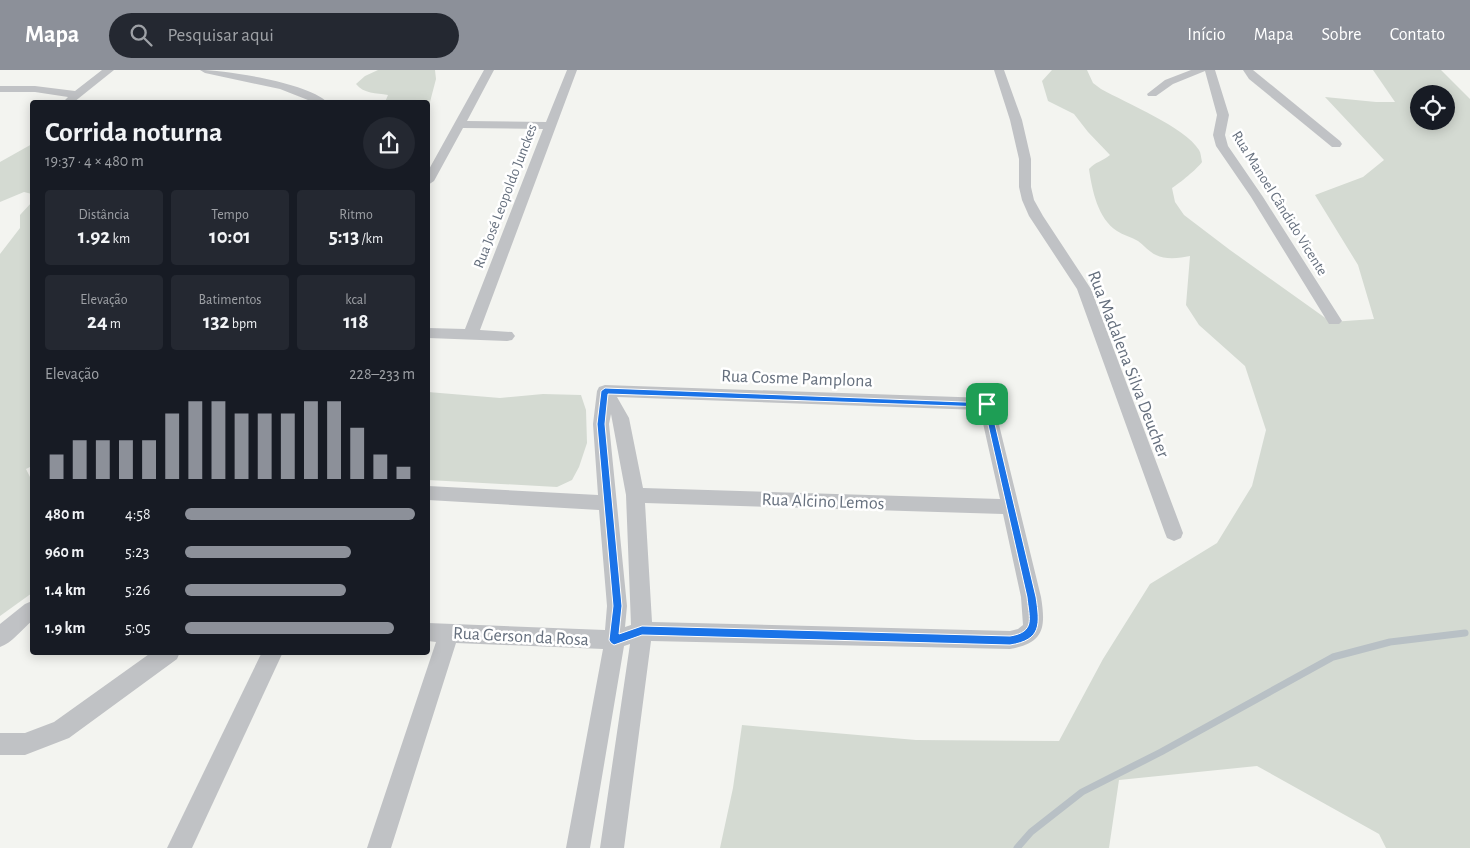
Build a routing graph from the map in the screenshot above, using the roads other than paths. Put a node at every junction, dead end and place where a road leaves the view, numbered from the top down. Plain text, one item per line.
1 (109, 70) edge
2 (205, 70) edge
3 (489, 70) edge
4 (572, 70) edge
5 (1000, 70) edge
6 (1201, 70) edge
7 (1210, 70) edge
8 (1248, 70) edge
9 (252, 75) edge
10 (0, 89) edge
11 (1152, 94) dead end
12 (77, 95) junction
13 (71, 100) edge
14 (316, 100) edge
15 (459, 124) junction
16 (550, 126) junction
17 (1336, 144) dead end
18 (430, 173) edge
19 (1334, 321) dead end
20 (430, 333) edge
21 (470, 335) junction
22 (507, 336) dead end
23 (605, 391) junction
24 (430, 493) edge
25 (635, 495) junction
26 (608, 503) junction
27 (1011, 507) junction
28 (1174, 533) dead end
29 (30, 611) edge
30 (642, 631) junction
31 (438, 632) edge
32 (0, 638) edge
33 (614, 640) junction
34 (166, 655) edge
35 (272, 655) edge
36 (0, 744) edge
37 (179, 848) edge
38 (379, 848) edge
39 (578, 848) edge
40 (612, 848) edge

1 - 12 street
2 - 9 street
3 - 15 street
4 - 16 street, Rua José Leopoldo Junckes
5 - 28 street, Rua Madalena Silva Deucher
6 - 11 street
7 - 19 street, Rua Manoel Cândido Vicente
8 - 17 street
9 - 14 street
10 - 12 street
12 - 13 street
15 - 16 street
15 - 18 street
16 - 21 street, Rua José Leopoldo Junckes
20 - 21 street
21 - 22 street
23 - 25 street
23 - 26 street
23 - 27 street, Rua Cosme Pamplona
24 - 26 street
25 - 27 street, Rua Alcino Lemos
25 - 30 street
26 - 33 street
27 - 30 street
29 - 32 street
30 - 33 street
30 - 40 street
31 - 33 street, Rua Gerson da Rosa
31 - 38 street
33 - 39 street
34 - 36 street
35 - 37 street

